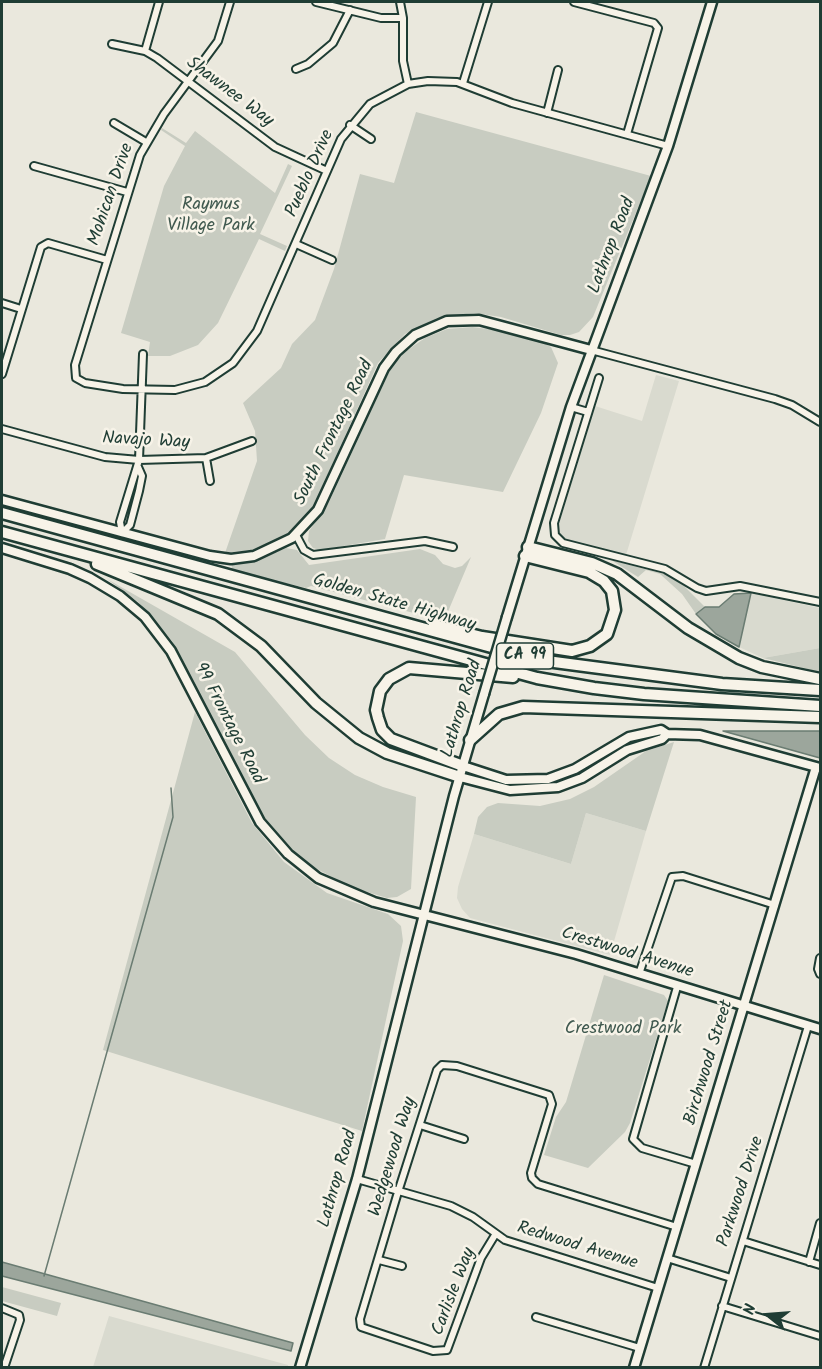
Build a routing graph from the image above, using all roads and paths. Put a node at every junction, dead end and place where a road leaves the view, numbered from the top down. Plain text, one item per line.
1 (159, 2) edge
2 (230, 2) edge
3 (316, 2) edge
4 (400, 2) edge
5 (488, 2) edge
6 (574, 2) edge
7 (712, 2) edge
8 (350, 10) junction
9 (404, 18) junction
10 (112, 44) dead end
11 (145, 51) junction
12 (297, 69) dead end
13 (558, 70) dead end
14 (189, 81) junction
15 (463, 83) junction
16 (408, 84) junction
17 (547, 113) junction
18 (114, 123) dead end
19 (350, 125) junction
20 (627, 134) junction
21 (370, 140) dead end
22 (146, 142) junction
23 (668, 146) junction
24 (34, 166) dead end
25 (327, 171) junction
26 (127, 192) junction
27 (296, 244) junction
28 (106, 260) junction
29 (332, 260) dead end
30 (2, 303) edge
31 (21, 309) junction
32 (591, 350) junction
33 (143, 354) dead end
34 (2, 374) edge
35 (599, 378) dead end
36 (79, 380) joint
37 (141, 390) junction
38 (571, 407) junction
39 (588, 412) junction
40 (820, 423) edge
41 (2, 429) edge
42 (252, 441) dead end
43 (206, 458) junction
44 (139, 464) junction
45 (210, 482) dead end
46 (2, 500) edge
47 (2, 513) edge
48 (2, 532) edge
49 (122, 533) junction
50 (296, 535) junction
51 (453, 547) dead end
52 (2, 548) edge
53 (69, 551) junction
54 (527, 552) junction
55 (238, 577) junction
56 (820, 602) edge
57 (537, 678) junction
58 (820, 679) edge
59 (820, 690) edge
60 (820, 706) edge
61 (820, 717) edge
62 (470, 740) junction
63 (818, 768) edge
64 (461, 771) junction
65 (775, 905) junction
66 (424, 914) junction
67 (820, 958) edge
68 (639, 974) junction
69 (820, 974) edge
70 (677, 987) junction
71 (744, 1007) junction
72 (808, 1026) junction
73 (820, 1029) edge
74 (420, 1125) junction
75 (464, 1139) dead end
76 (696, 1164) junction
77 (357, 1179) junction
78 (398, 1192) junction
79 (820, 1223) edge
80 (677, 1227) junction
81 (495, 1235) junction
82 (743, 1241) junction
83 (667, 1257) junction
84 (379, 1260) junction
85 (809, 1262) junction
86 (820, 1265) edge
87 (402, 1266) dead end
88 (731, 1278) junction
89 (658, 1288) junction
90 (722, 1306) junction
91 (2, 1308) edge
92 (537, 1317) dead end
93 (375, 1333) joint
94 (820, 1336) edge
95 (640, 1348) junction
96 (704, 1366) edge
97 (4, 1368) edge
98 (300, 1368) edge
99 (634, 1368) edge
100 (712, 1368) edge

1 - 11 street
2 - 14 street, Mohican Drive
3 - 8 street
4 - 9 street
5 - 15 street
6 - 20 street
7 - 23 street, Lathrop Road
8 - 9 street
8 - 12 street
9 - 16 street
10 - 11 street, Shawnee Way
11 - 14 street, Shawnee Way
13 - 17 street
14 - 22 street, Mohican Drive
14 - 25 street, Shawnee Way
15 - 16 street, Pueblo Drive
15 - 17 street, Pueblo Drive
16 - 19 street, Pueblo Drive
17 - 20 street, Pueblo Drive
18 - 22 street
19 - 21 street
19 - 25 street, Pueblo Drive
20 - 23 street, Pueblo Drive
22 - 26 street, Mohican Drive
23 - 32 street, Lathrop Road
24 - 26 street
25 - 27 street, Pueblo Drive
26 - 28 street, Mohican Drive
27 - 29 street
27 - 37 street, Pueblo Drive
28 - 31 street
28 - 36 street, Mohican Drive
30 - 31 street
31 - 34 street
32 - 38 street, Lathrop Road
32 - 40 street
32 - 50 street, South Frontage Road
33 - 37 street
35 - 39 street
36 - 37 street, Pueblo Drive
37 - 44 street
38 - 39 street
38 - 54 street, Lathrop Road
39 - 56 street
41 - 44 street, Navajo Way
42 - 43 street, Navajo Way
43 - 44 street, Navajo Way
43 - 45 street
44 - 49 street
44 - 49 street
46 - 49 street, South Frontage Road
47 - 55 highway, Golden State Highway / CA 99
48 - 53 highway, Golden State Highway / CA 99
49 - 50 street, South Frontage Road
50 - 51 street
52 - 66 street, 99 Frontage Road
53 - 57 highway, Golden State Highway / CA 99
53 - 64 highway
54 - 55 highway
54 - 58 highway
54 - 62 street, Lathrop Road, bridge
55 - 59 highway, Golden State Highway / CA 99
57 - 60 highway, Golden State Highway / CA 99
57 - 64 highway
61 - 62 highway
62 - 64 street, Lathrop Road
63 - 64 street
63 - 65 street, Birchwood Street
64 - 66 street, Lathrop Road
65 - 68 street
65 - 71 street, Birchwood Street
66 - 68 street, Crestwood Avenue
66 - 77 street, Lathrop Road
67 - 69 street
68 - 70 street, Crestwood Avenue
70 - 71 street, Crestwood Avenue
70 - 76 street
71 - 72 street, Crestwood Avenue
71 - 76 street, Birchwood Street
72 - 73 street, Crestwood Avenue
72 - 82 street, Parkwood Drive
74 - 75 street
74 - 78 street, Wedgewood Way
74 - 80 street, Wedgewood Way
76 - 80 street, Birchwood Street
77 - 78 street, Redwood Avenue
77 - 98 street, Lathrop Road
78 - 81 street, Redwood Avenue
78 - 84 street, Wedgewood Way
79 - 85 street
80 - 83 street, Birchwood Street
81 - 89 street, Redwood Avenue
81 - 93 street, Carlisle Way
82 - 85 street
82 - 88 street, Parkwood Drive
83 - 88 street
83 - 89 street, Birchwood Street
84 - 87 street
84 - 93 street, Wedgewood Way
85 - 86 street
88 - 90 street, Parkwood Drive
89 - 95 street, Birchwood Street
90 - 94 street
90 - 96 street, Parkwood Drive
91 - 97 street
92 - 95 street
95 - 99 street, Birchwood Street
96 - 100 street

